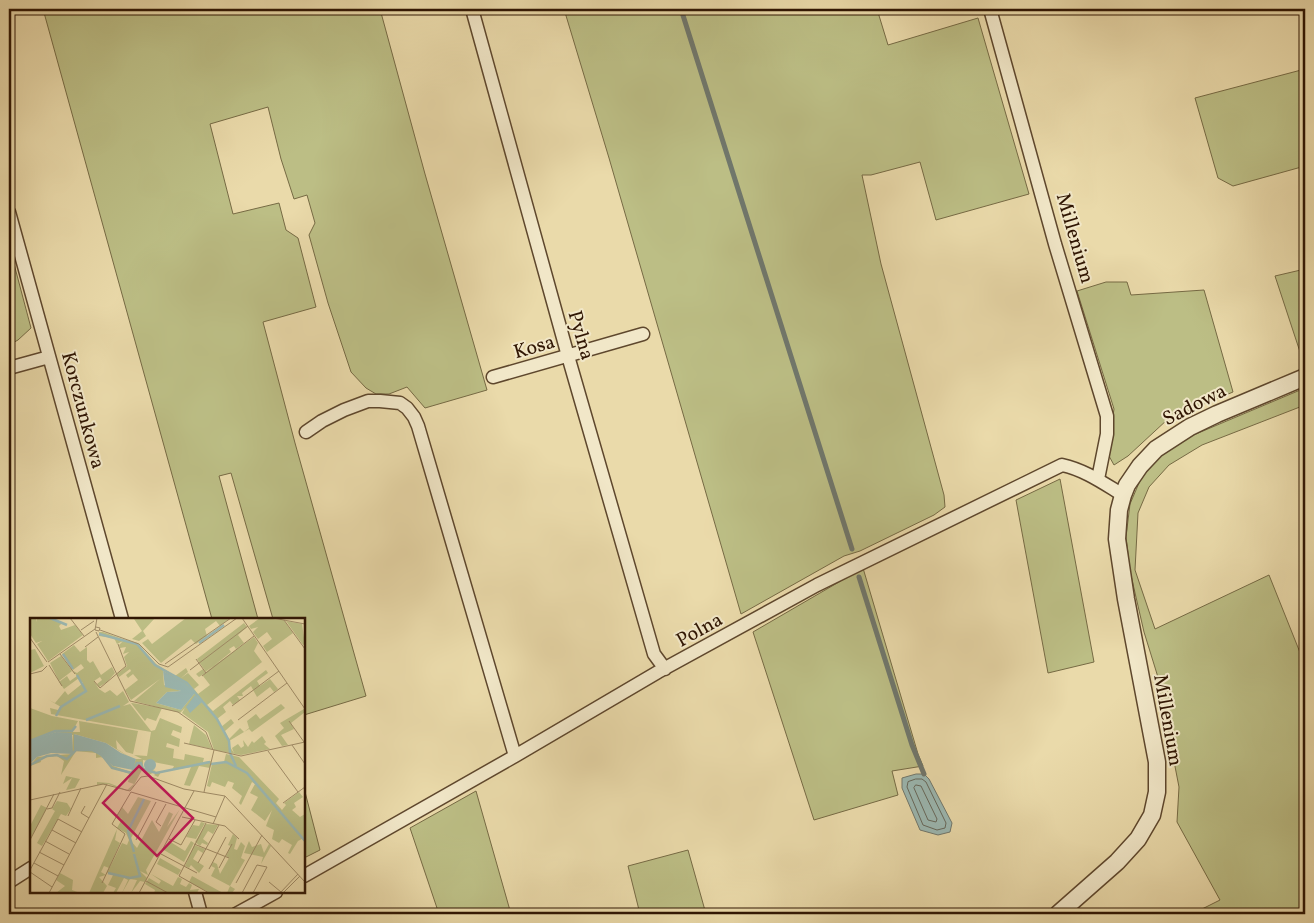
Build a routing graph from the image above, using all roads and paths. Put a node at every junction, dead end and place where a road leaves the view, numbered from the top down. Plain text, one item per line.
1 (472, 9) edge
2 (990, 9) edge
3 (9, 212) edge
4 (643, 334) dead end
5 (568, 356) junction
6 (50, 357) junction
7 (9, 368) edge
8 (493, 377) dead end
9 (1305, 378) edge
10 (306, 432) dead end
11 (1098, 479) junction
12 (1123, 495) junction
13 (122, 618) edge
14 (664, 669) junction
15 (514, 756) junction
16 (30, 869) edge
17 (305, 875) edge
18 (9, 882) edge
19 (195, 893) edge
20 (274, 893) edge
21 (201, 914) edge
22 (236, 914) edge
23 (1058, 914) edge

1 - 5 street, Pylna
2 - 11 street, Millenium
3 - 6 street, Korczunkowa
4 - 5 street, Kosa
5 - 8 street, Kosa
5 - 14 street, Pylna
6 - 7 street
6 - 13 street, Korczunkowa
9 - 12 street, Sadowa
10 - 15 street
11 - 12 street, Polna
11 - 14 street, Polna
12 - 23 street, Millenium
14 - 15 street, Polna
15 - 17 street, Polna
16 - 18 street
19 - 21 street
20 - 22 street

